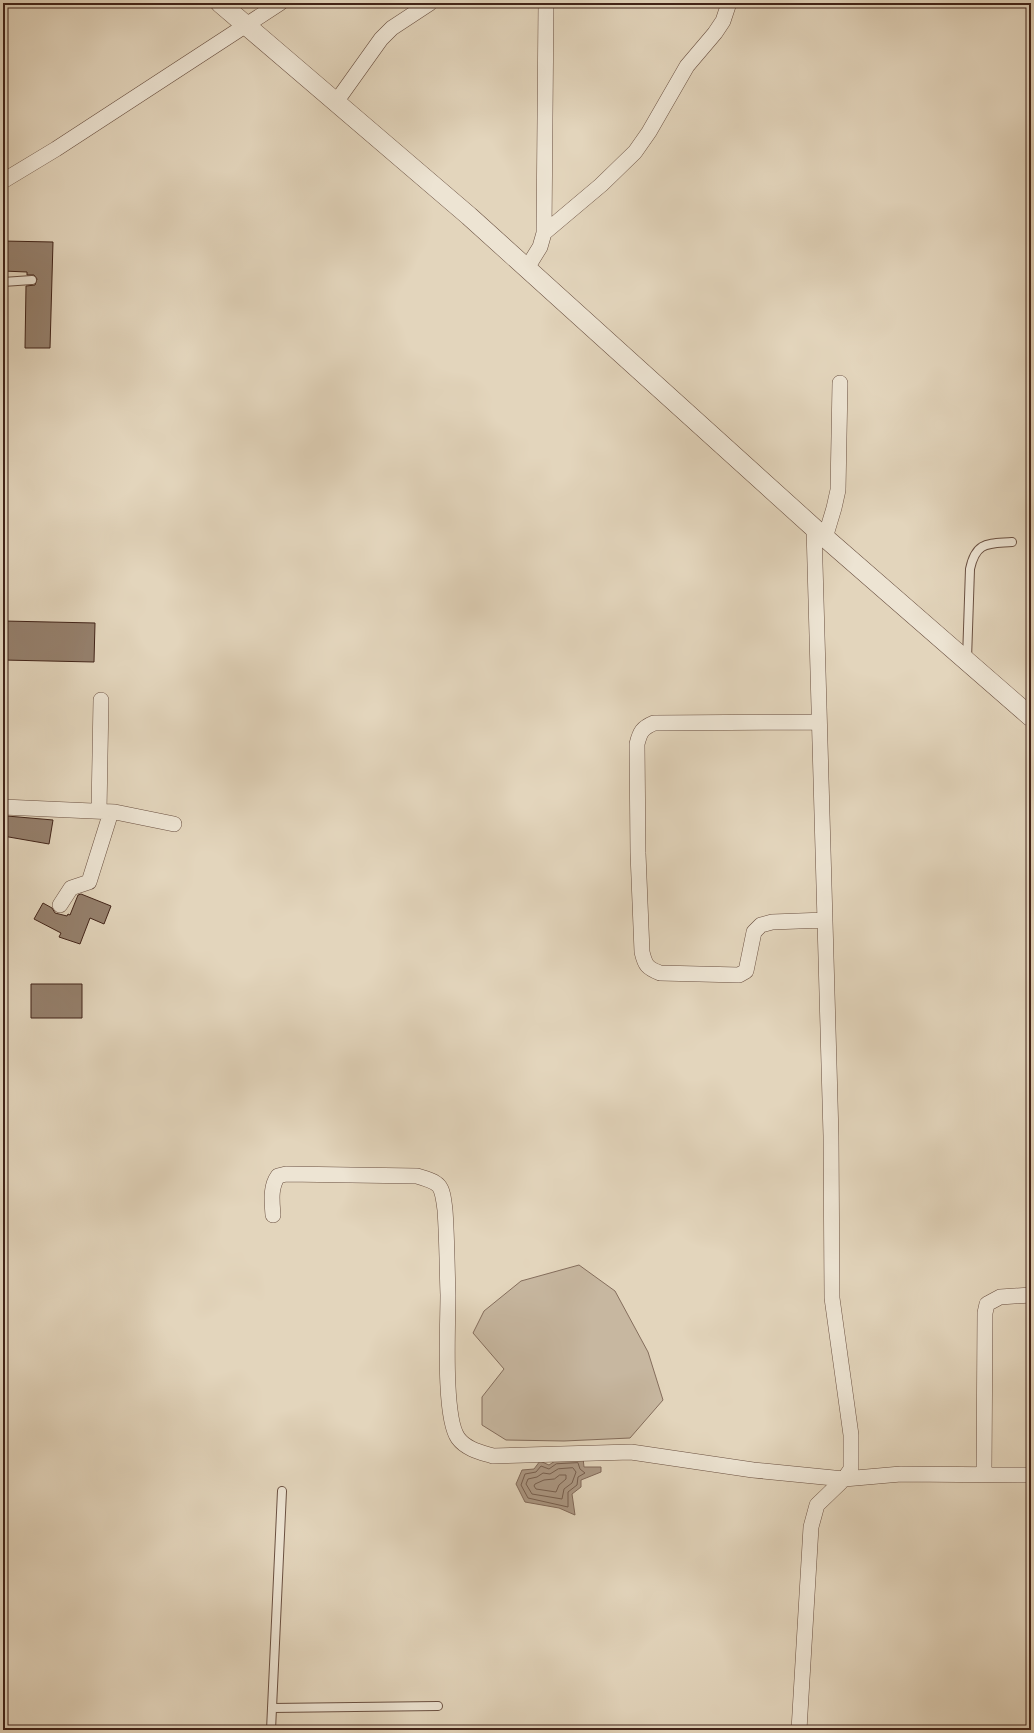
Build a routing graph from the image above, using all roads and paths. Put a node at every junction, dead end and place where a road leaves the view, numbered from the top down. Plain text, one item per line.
1 (220, 3) edge
2 (280, 3) edge
3 (430, 3) edge
4 (546, 3) edge
5 (729, 3) edge
6 (245, 25) junction
7 (336, 102) junction
8 (3, 181) edge
9 (544, 233) junction
10 (527, 268) junction
11 (32, 280) dead end
12 (3, 282) edge
13 (840, 383) dead end
14 (819, 533) junction
15 (1012, 542) dead end
16 (967, 662) junction
17 (101, 700) dead end
18 (1031, 717) edge
19 (819, 722) junction
20 (3, 807) edge
21 (105, 811) junction
22 (174, 824) dead end
23 (60, 905) dead end
24 (825, 920) junction
25 (273, 1215) dead end
26 (1031, 1295) edge
27 (984, 1474) junction
28 (1031, 1475) edge
29 (844, 1479) junction
30 (282, 1491) dead end
31 (438, 1706) dead end
32 (272, 1708) junction
33 (271, 1730) edge
34 (799, 1730) edge

1 - 6 street
2 - 6 street
3 - 7 street
4 - 9 street
5 - 9 street
6 - 7 street
6 - 8 street
7 - 10 street
9 - 10 street
10 - 14 street
11 - 12 lane
13 - 14 street
14 - 16 street
14 - 19 street
15 - 16 lane
16 - 18 street
17 - 21 street
19 - 24 street
19 - 24 street
20 - 21 street
21 - 22 street
21 - 23 street
24 - 29 street
25 - 29 street
26 - 27 street
27 - 28 street
27 - 29 street
29 - 34 street
30 - 32 lane
31 - 32 lane
32 - 33 lane

